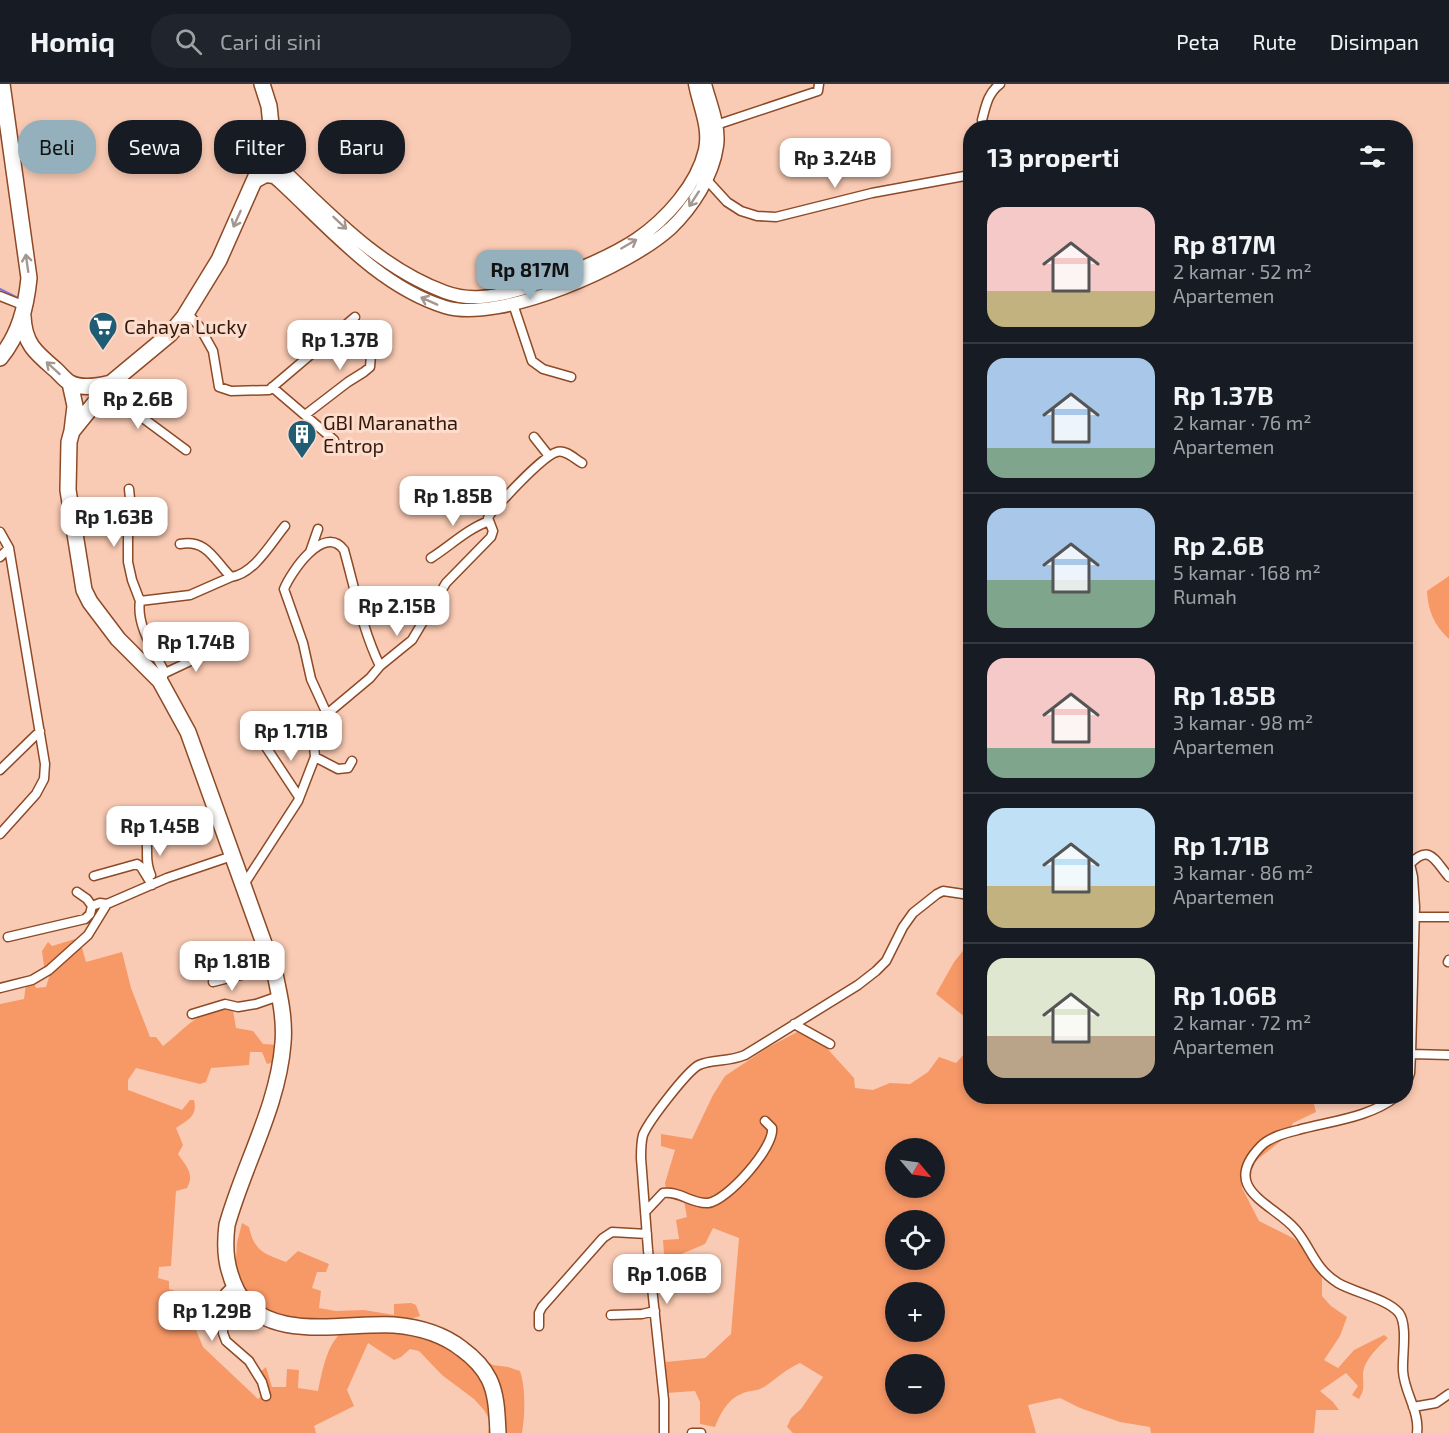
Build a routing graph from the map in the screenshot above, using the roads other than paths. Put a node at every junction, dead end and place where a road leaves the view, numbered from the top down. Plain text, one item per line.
1 (2, 84) edge
2 (262, 84) edge
3 (695, 84) edge
4 (705, 84) edge
5 (819, 84) edge
6 (1000, 84) edge
7 (270, 120) edge
8 (982, 120) edge
9 (716, 125) junction
10 (258, 174) edge
11 (287, 174) edge
12 (702, 174) junction
13 (963, 176) edge
14 (254, 183) junction
15 (0, 296) edge
16 (513, 304) junction
17 (24, 311) junction
18 (187, 313) junction
19 (355, 317) dead end
20 (346, 325) junction
21 (36, 352) junction
22 (2, 353) edge
23 (571, 377) dead end
24 (70, 383) junction
25 (108, 386) junction
26 (272, 387) junction
27 (305, 415) junction
28 (72, 431) junction
29 (534, 437) dead end
30 (334, 440) dead end
31 (186, 450) dead end
32 (549, 456) junction
33 (582, 463) dead end
34 (129, 489) dead end
35 (489, 521) junction
36 (285, 526) dead end
37 (318, 529) dead end
38 (0, 532) edge
39 (180, 544) dead end
40 (9, 548) junction
41 (310, 552) junction
42 (0, 557) edge
43 (431, 558) dead end
44 (231, 577) junction
45 (141, 601) junction
46 (216, 649) dead end
47 (380, 666) junction
48 (162, 677) junction
49 (327, 714) junction
50 (39, 731) junction
51 (262, 741) dead end
52 (315, 758) junction
53 (352, 762) dead end
54 (1, 768) edge
55 (299, 797) junction
56 (0, 834) edge
57 (146, 837) dead end
58 (232, 856) junction
59 (1413, 858) edge
60 (94, 876) dead end
61 (1449, 877) edge
62 (153, 884) junction
63 (243, 886) junction
64 (77, 892) dead end
65 (963, 894) edge
66 (107, 904) junction
67 (92, 906) junction
68 (1413, 917) edge
69 (1449, 917) edge
70 (8, 937) dead end
71 (273, 968) junction
72 (213, 982) dead end
73 (0, 988) edge
74 (279, 996) junction
75 (192, 1014) dead end
76 (794, 1024) junction
77 (830, 1044) dead end
78 (1413, 1054) edge
79 (1449, 1055) edge
80 (1384, 1104) edge
81 (765, 1121) dead end
82 (646, 1211) junction
83 (647, 1234) junction
84 (234, 1284) junction
85 (655, 1311) junction
86 (611, 1315) dead end
87 (539, 1326) dead end
88 (1449, 1394) edge
89 (266, 1396) dead end
90 (1413, 1407) junction
91 (498, 1433) edge
92 (664, 1433) edge
93 (692, 1433) edge
94 (701, 1433) edge
95 (1417, 1433) edge

17 -> 1 highway
2 - 7 highway
3 - 12 street
4 - 9 street
5 - 9 street
6 - 8 street
9 - 12 street
10 - 14 highway
11 -> 12 street
12 - 13 street
12 -> 16 street
16 -> 14 street
14 -> 18 highway
15 - 17 street
16 - 23 street
17 - 21 highway
17 - 22 highway
18 - 25 highway
18 - 26 street
19 - 20 street
20 - 26 street
20 - 27 street
21 - 22 highway
24 -> 21 highway
24 - 25 highway
24 - 28 highway
25 - 28 highway
25 - 31 street
26 - 27 street
27 - 30 street
28 - 48 highway
29 - 32 street
32 - 33 street
32 - 35 street
34 - 45 street
35 - 43 street
35 - 47 street
36 - 44 street
37 - 41 street
38 - 40 street
39 - 44 street
40 - 42 street
40 - 50 street
41 - 47 street
41 - 49 street
44 - 45 street
45 - 48 street
46 - 48 street
47 - 49 street
48 - 58 highway
49 - 52 street
50 - 54 street
50 - 56 street
51 - 55 street
52 - 53 street
52 - 55 street
55 - 63 street
57 - 62 street
58 - 62 street
58 - 63 highway
59 - 61 street
60 - 62 street
62 - 66 street
63 - 71 highway
64 - 67 street
65 - 76 street
66 - 67 street
66 - 73 street
67 - 70 street
68 - 69 street
71 - 72 street
71 - 74 highway
74 - 75 street
74 - 84 highway
76 - 77 street
76 - 82 street
78 - 79 street
80 - 90 street
81 - 82 street
82 - 83 street
83 - 85 street
83 - 87 street
84 - 89 street
84 - 91 highway
85 - 86 street
85 - 92 street
88 - 90 street
90 - 95 street
93 - 94 street

